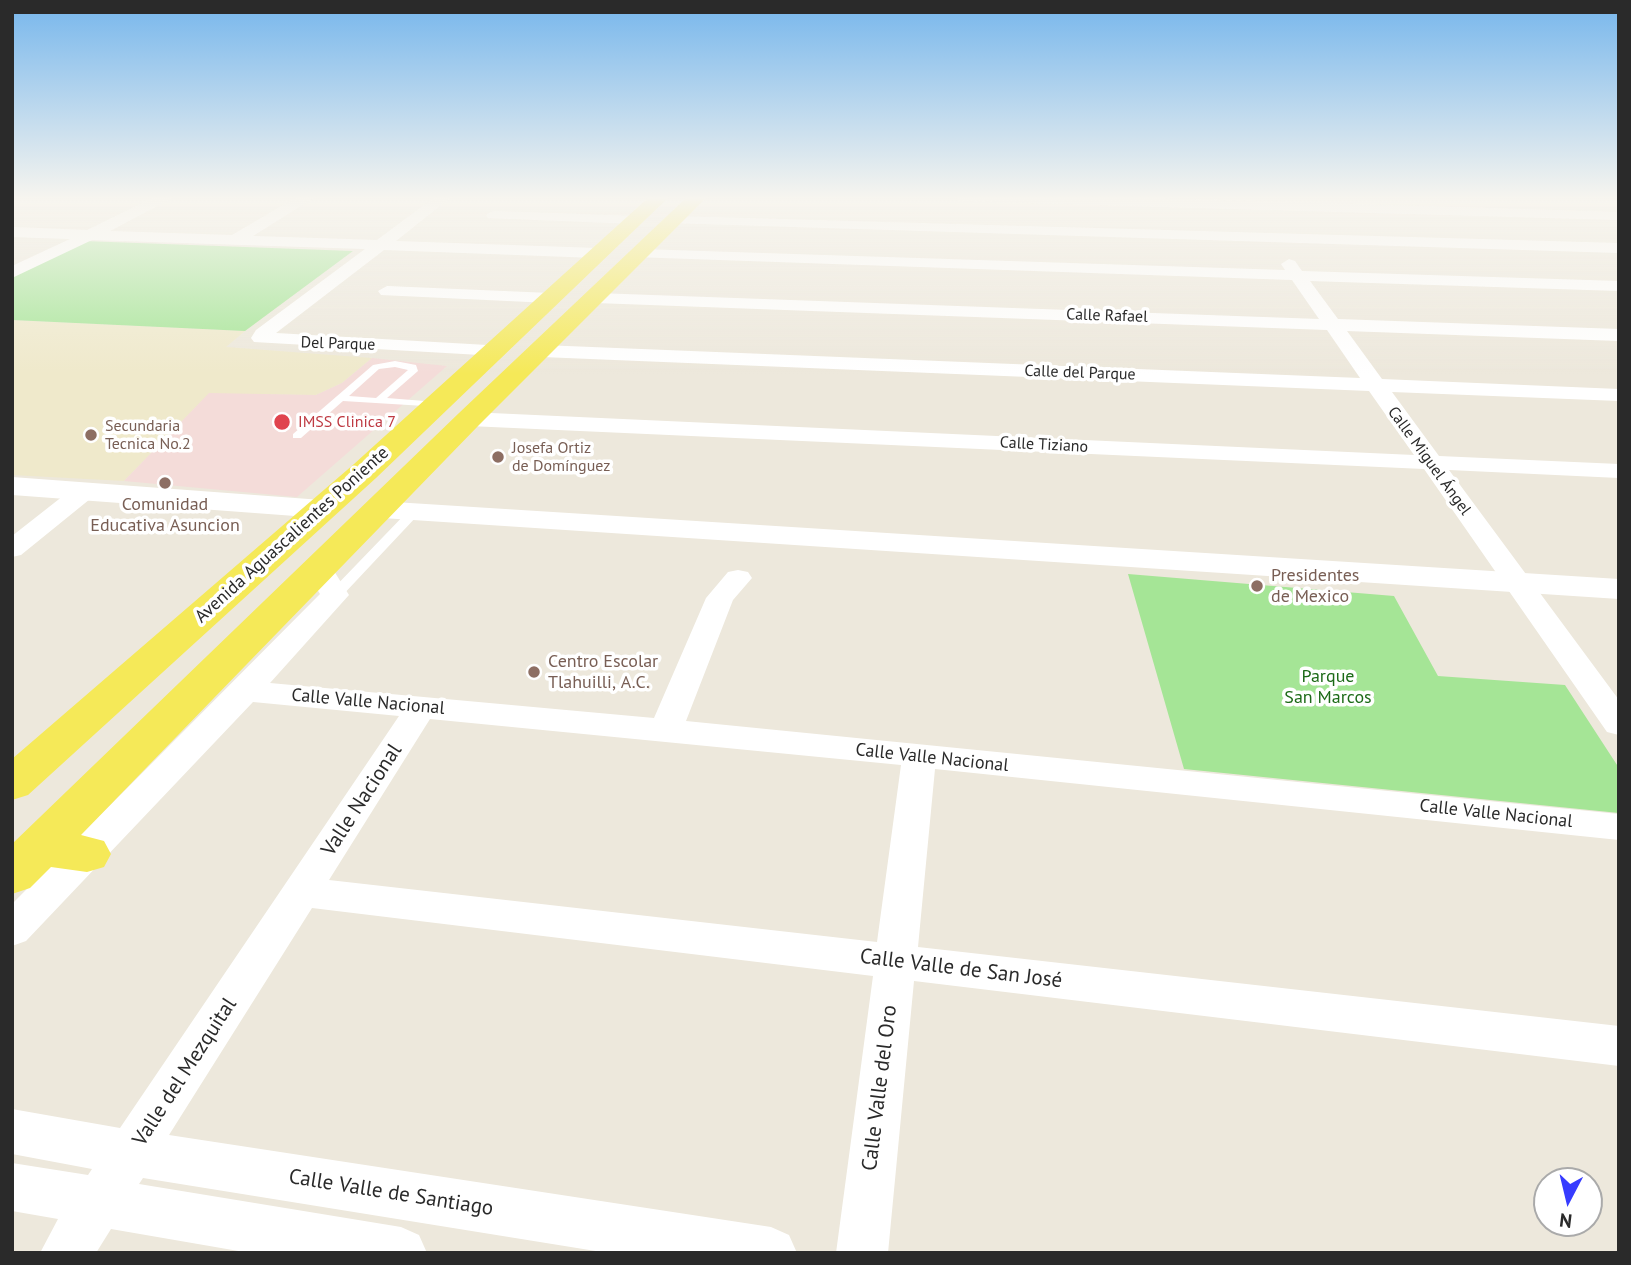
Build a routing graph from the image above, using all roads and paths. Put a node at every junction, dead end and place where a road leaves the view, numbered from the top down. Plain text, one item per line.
1 (47, 256) edge
2 (366, 256) edge
3 (594, 256) edge
4 (638, 256) edge
5 (701, 256) edge
6 (1283, 256) edge
7 (12, 273) edge
8 (1297, 276) junction
9 (1619, 286) edge
10 (387, 291) dead end
11 (550, 298) junction
12 (596, 298) junction
13 (1333, 325) junction
14 (1619, 335) edge
15 (498, 350) junction
16 (542, 351) junction
17 (1374, 385) junction
18 (1619, 394) edge
19 (340, 398) junction
20 (378, 401) junction
21 (437, 405) junction
22 (470, 419) junction
23 (298, 436) dead end
24 (1431, 463) junction
25 (1619, 471) edge
26 (12, 486) edge
27 (86, 491) junction
28 (322, 509) junction
29 (378, 510) junction
30 (414, 512) junction
31 (12, 549) edge
32 (738, 578) dead end
33 (327, 582) junction
34 (1517, 584) junction
35 (1619, 589) edge
36 (245, 691) junction
37 (421, 708) junction
38 (1619, 724) edge
39 (666, 730) junction
40 (919, 757) junction
41 (12, 784) edge
42 (1619, 827) edge
43 (87, 854) junction
44 (26, 861) edge
45 (303, 892) junction
46 (12, 930) edge
47 (895, 962) junction
48 (1619, 1046) edge
49 (12, 1131) edge
50 (132, 1153) junction
51 (12, 1187) edge
52 (101, 1201) junction
53 (66, 1253) edge
54 (401, 1253) edge
55 (771, 1253) edge
56 (862, 1253) edge

1 - 7 street
2 - 15 street, Del Parque
3 - 11 main road, Avenida Aguascalientes Poniente
4 - 12 main road, Avenida Aguascalientes Poniente
5 - 8 street
6 - 8 street, Calle Miguel Ángel
8 - 9 street
8 - 13 street, Calle Miguel Ángel
10 - 11 street
11 - 15 main road, Avenida Aguascalientes Poniente
12 - 13 street, Calle Rafael
12 - 16 main road, Avenida Aguascalientes Poniente
13 - 14 street, Calle Rafael
13 - 17 street, Calle Miguel Ángel
15 - 21 main road, Avenida Aguascalientes Poniente
16 - 17 street, Calle del Parque
16 - 22 main road, Avenida Aguascalientes Poniente
17 - 18 street, Calle del Parque
17 - 24 street, Calle Miguel Ángel
19 - 20 lane
19 - 20 lane
19 - 23 lane
20 - 21 lane
21 - 28 main road, Avenida Aguascalientes Poniente
22 - 24 street, Calle Tiziano
22 - 29 main road, Avenida Aguascalientes Poniente
24 - 25 street, Calle Tiziano
24 - 34 street, Calle Miguel Ángel
26 - 27 street
27 - 28 street
27 - 31 street
28 - 41 main road, Avenida Aguascalientes Poniente
29 - 30 street
29 - 33 main road, Avenida Aguascalientes Poniente
30 - 33 lane
30 - 34 street
32 - 39 street
33 - 36 street, Avenida Aguascalientes Poniente
33 - 44 main road, Avenida Aguascalientes Poniente
34 - 35 street
34 - 38 street, Calle Miguel Ángel
36 - 37 street, Calle Valle Nacional
36 - 43 street, Avenida Aguascalientes Poniente
37 - 39 street, Calle Valle Nacional
37 - 45 street, Valle Nacional
39 - 40 street, Calle Valle Nacional
40 - 42 street, Calle Valle Nacional
40 - 47 street, Calle Valle del Oro
43 - 44 main road
43 - 46 street, Avenida Aguascalientes Poniente
45 - 47 street, Calle Valle de San José
45 - 50 street, Valle del Mezquital
47 - 48 street, Calle Valle de San José
47 - 56 street, Calle Valle del Oro
49 - 50 street, Calle Valle de Santiago
50 - 52 street, Valle del Mezquital
50 - 55 street, Calle Valle de Santiago
51 - 52 street
52 - 53 street, Valle del Mezquital
52 - 54 street

